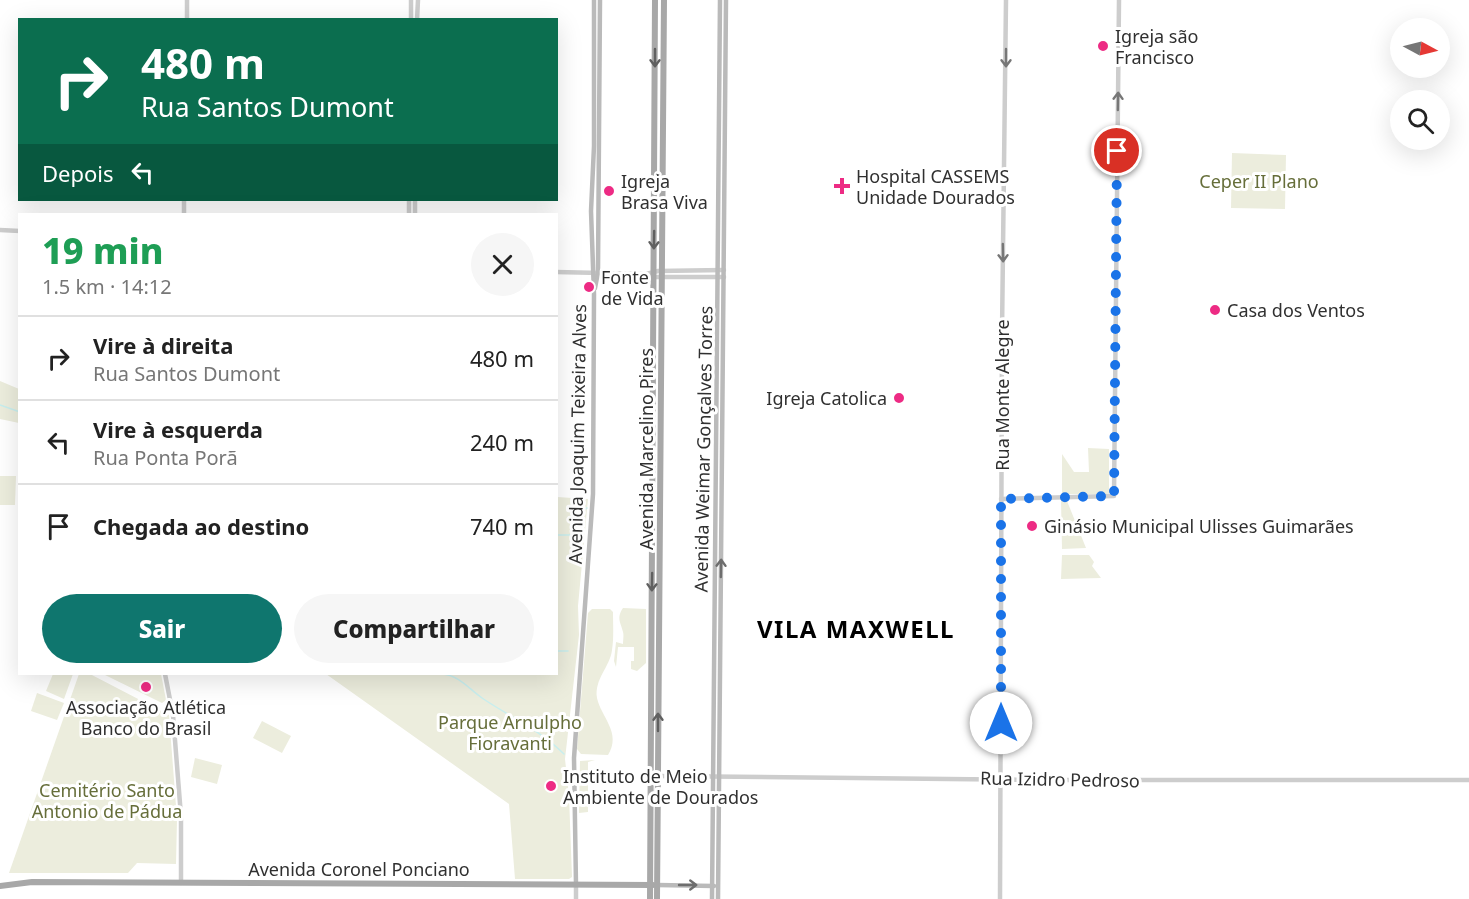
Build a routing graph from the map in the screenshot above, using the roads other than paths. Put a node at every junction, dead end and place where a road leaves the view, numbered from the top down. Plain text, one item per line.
1 (187, 0) edge
2 (411, 0) edge
3 (418, 0) edge
4 (594, 0) edge
5 (600, 0) edge
6 (655, 0) edge
7 (664, 0) edge
8 (720, 0) edge
9 (726, 0) edge
10 (1006, 0) edge
11 (1119, 0) edge
12 (187, 18) edge
13 (411, 18) edge
14 (417, 18) edge
15 (0, 231) edge
16 (18, 231) edge
17 (690, 270) junction
18 (721, 270) junction
19 (558, 272) edge
20 (595, 272) junction
21 (651, 274) junction
22 (662, 274) junction
23 (690, 277) junction
24 (721, 277) junction
25 (652, 387) junction
26 (660, 388) junction
27 (652, 441) junction
28 (660, 441) junction
29 (1001, 499) junction
30 (651, 662) junction
31 (659, 663) junction
32 (165, 675) edge
33 (654, 776) junction
34 (713, 777) junction
35 (719, 777) junction
36 (999, 778) junction
37 (1469, 780) edge
38 (181, 883) junction
39 (576, 885) junction
40 (653, 885) junction
41 (711, 885) junction
42 (0, 886) edge
43 (718, 886) junction
44 (576, 899) edge
45 (650, 899) edge
46 (657, 899) edge
47 (712, 899) edge
48 (718, 899) edge
49 (1000, 899) edge

1 - 12 street
2 - 13 street
3 - 14 street
4 - 20 main road, Avenida Joaquim Teixeira Alves
5 - 20 main road, Avenida Joaquim Teixeira Alves
6 -> 21 main road, Avenida Marcelino Pires
7 - 22 main road, Avenida Marcelino Pires
8 - 18 main road, Avenida Weimar Gonçalves Torres
9 - 18 main road, Avenida Weimar Gonçalves Torres
10 -> 29 street, Rua Monte Alegre
29 -> 11 street
15 - 16 street
17 - 18 street
17 - 22 street
17 - 23 street
18 - 24 main road, Avenida Weimar Gonçalves Torres
19 - 20 street
20 - 21 street
20 - 39 main road, Avenida Joaquim Teixeira Alves
21 - 22 street
21 - 25 main road, Avenida Marcelino Pires
22 - 23 street
22 - 26 main road, Avenida Marcelino Pires
23 - 24 street
24 - 34 main road, Avenida Weimar Gonçalves Torres
35 -> 24 main road, Avenida Weimar Gonçalves Torres
25 - 26 main road
25 - 27 main road, Avenida Marcelino Pires
26 - 28 main road, Avenida Marcelino Pires
27 - 28 main road
27 -> 30 main road, Avenida Marcelino Pires
28 - 31 main road, Avenida Marcelino Pires
29 - 36 street, Rua Monte Alegre
30 - 31 main road
30 - 33 main road, Avenida Marcelino Pires
33 -> 31 main road, Avenida Marcelino Pires
32 - 38 street
33 - 34 street, Rua Izidro Pedroso
33 - 40 main road, Avenida Marcelino Pires
34 - 35 street, Rua Izidro Pedroso
34 - 41 main road, Avenida Weimar Gonçalves Torres
35 - 36 street, Rua Izidro Pedroso
35 - 43 main road, Avenida Weimar Gonçalves Torres
36 - 37 street, Rua Izidro Pedroso
36 - 49 street, Rua Monte Alegre
38 - 39 main road, Avenida Coronel Ponciano
38 - 42 main road, Avenida Coronel Ponciano
39 - 40 main road, Avenida Coronel Ponciano
39 - 44 street, Avenida Joaquim Teixeira Alves
40 -> 41 main road, Avenida Coronel Ponciano
40 - 45 main road, Avenida Marcelino Pires
40 - 46 main road, Avenida Marcelino Pires
41 - 43 main road, Avenida Coronel Ponciano
41 - 47 main road, Avenida Weimar Gonçalves Torres
43 - 48 main road, Avenida Weimar Gonçalves Torres

